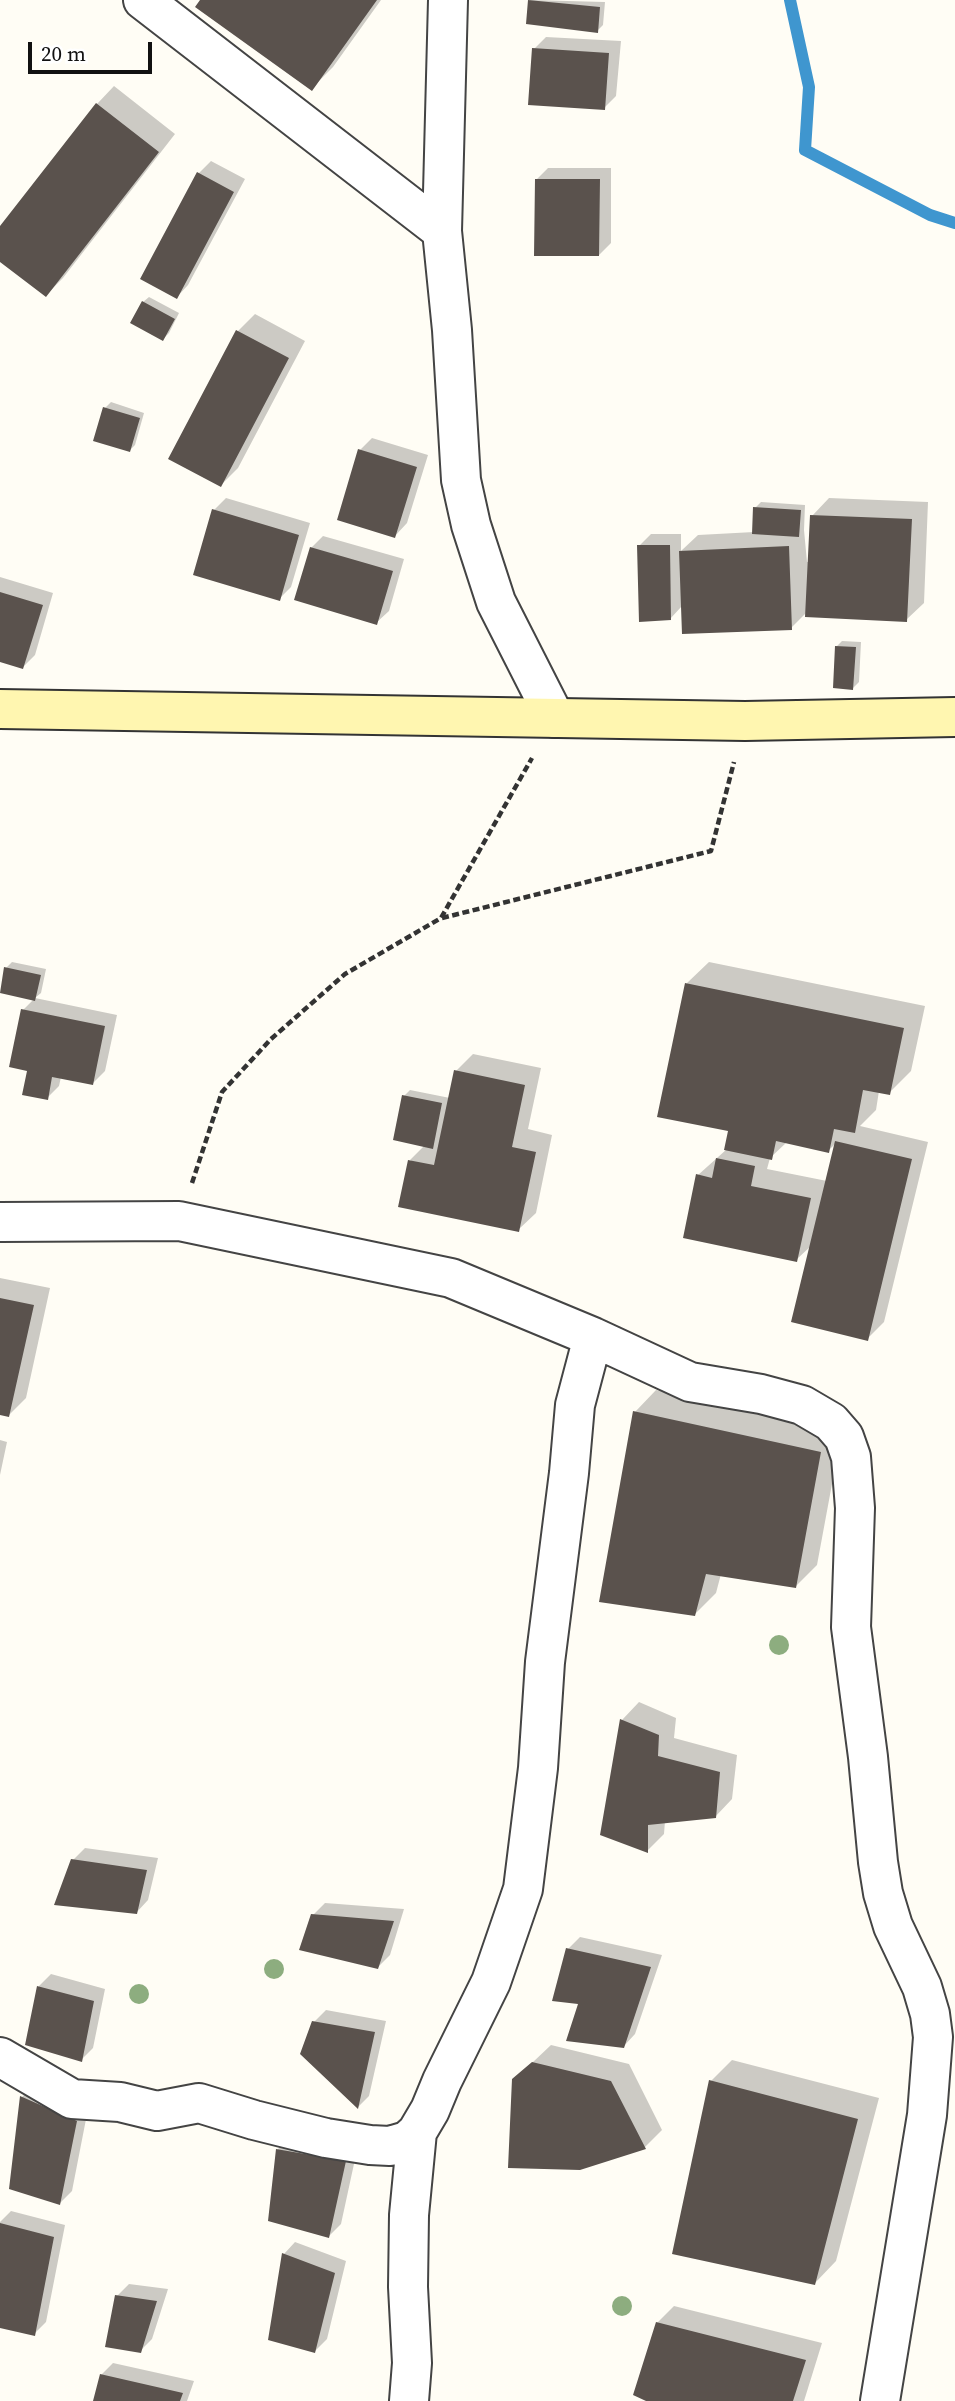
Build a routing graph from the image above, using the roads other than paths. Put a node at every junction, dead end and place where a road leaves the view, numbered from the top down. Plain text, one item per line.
1 (143, 0) edge
2 (448, 0) edge
3 (442, 231) junction
4 (0, 709) edge
5 (955, 717) edge
6 (555, 718) junction
7 (0, 1222) edge
8 (593, 1337) junction
9 (0, 2057) edge
10 (417, 2133) junction
11 (409, 2401) edge
12 (880, 2401) edge

1 - 3 street
2 - 3 street
3 - 6 street
4 - 6 main road
5 - 6 main road
7 - 8 street
8 - 10 street
8 - 12 street
9 - 10 street
10 - 11 street

